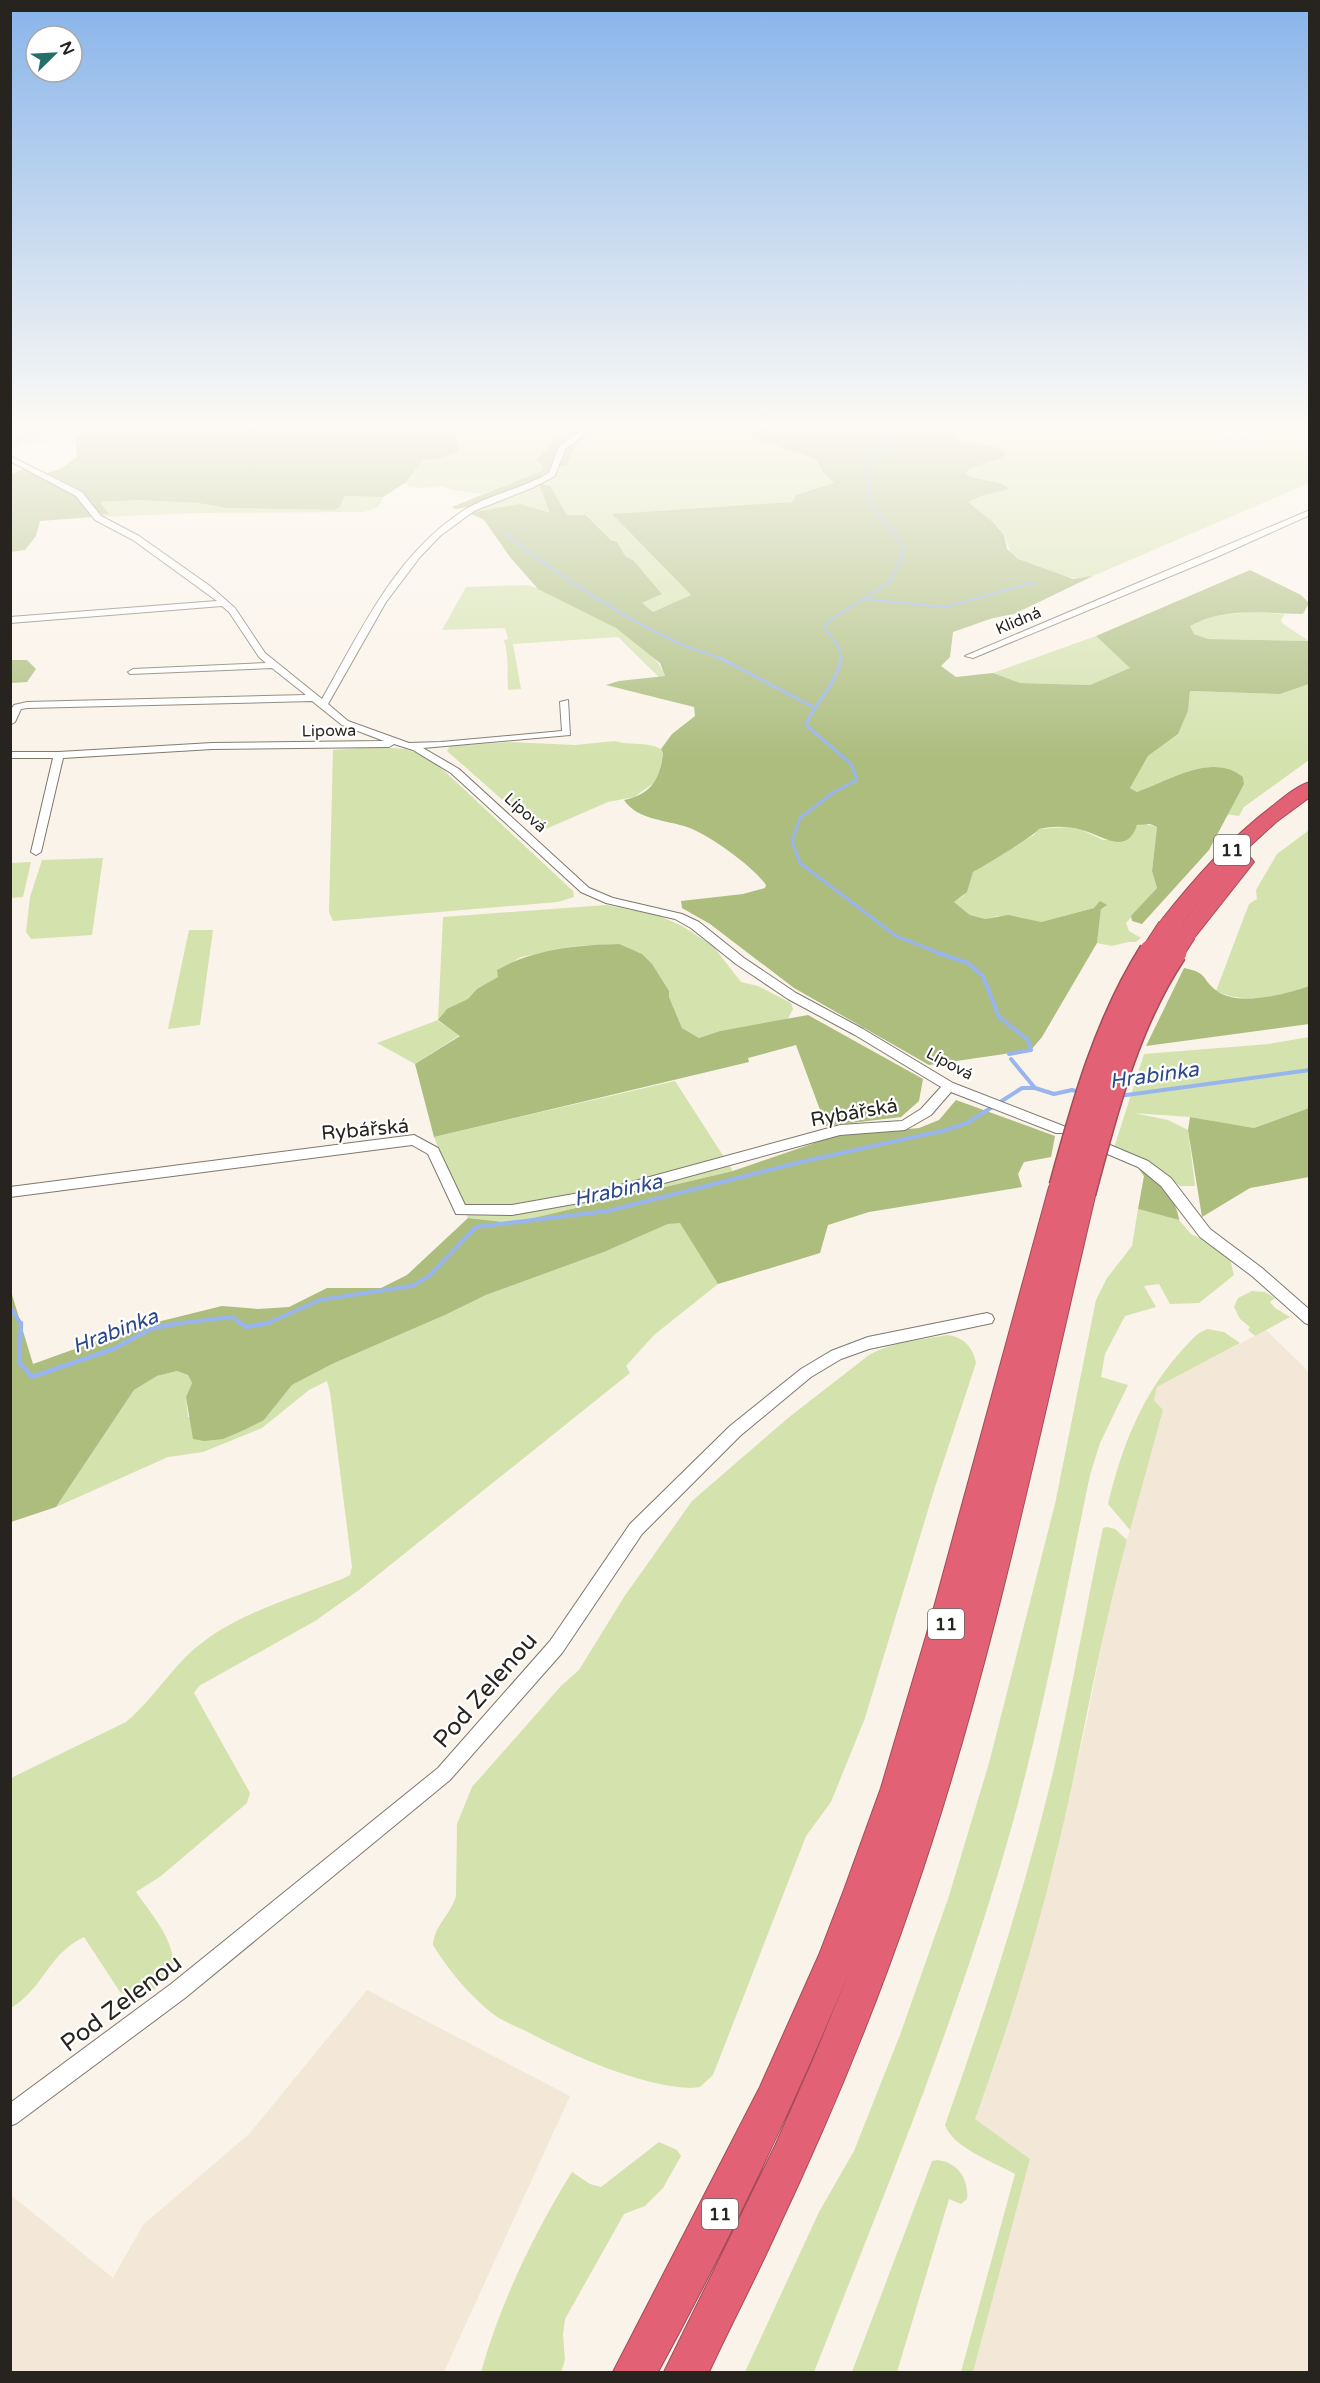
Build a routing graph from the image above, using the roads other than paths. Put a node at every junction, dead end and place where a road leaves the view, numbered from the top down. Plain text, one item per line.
1 (138, 538) edge
2 (434, 538) edge
3 (1251, 538) edge
4 (226, 603) junction
5 (10, 620) edge
6 (970, 656) dead end
7 (273, 665) junction
8 (133, 672) dead end
9 (319, 701) junction
10 (565, 702) dead end
11 (10, 722) edge
12 (403, 744) junction
13 (10, 754) edge
14 (60, 755) junction
15 (1310, 788) edge
16 (1310, 806) edge
17 (36, 852) dead end
18 (1177, 930) junction
19 (950, 1086) junction
20 (1061, 1130) dead end
21 (1110, 1150) dead end
22 (1072, 1189) junction
23 (10, 1192) edge
24 (987, 1319) dead end
25 (1310, 1319) edge
26 (10, 2116) edge
27 (690, 2363) edge
28 (634, 2373) edge

1 - 4 street, Lípová
2 - 9 street
3 - 6 street, Klidná
4 - 5 street
4 - 7 street, Lípová
7 - 8 street
7 - 9 street, Lípová
9 - 11 street, Lipowa
9 - 12 street, Lípová
10 - 12 street, Lipowa
12 - 14 street, Lipowa
12 - 19 street, Lípová
13 - 14 street, Lipowa
14 - 17 street
15 - 18 highway, 11
16 - 18 highway, 11
18 - 22 highway, 11, bridge
19 - 20 street, Lípová
19 - 23 street, Rybářská
21 - 25 street
22 - 27 highway, 11
22 - 28 highway, 11
24 - 26 street, Pod Zelenou

